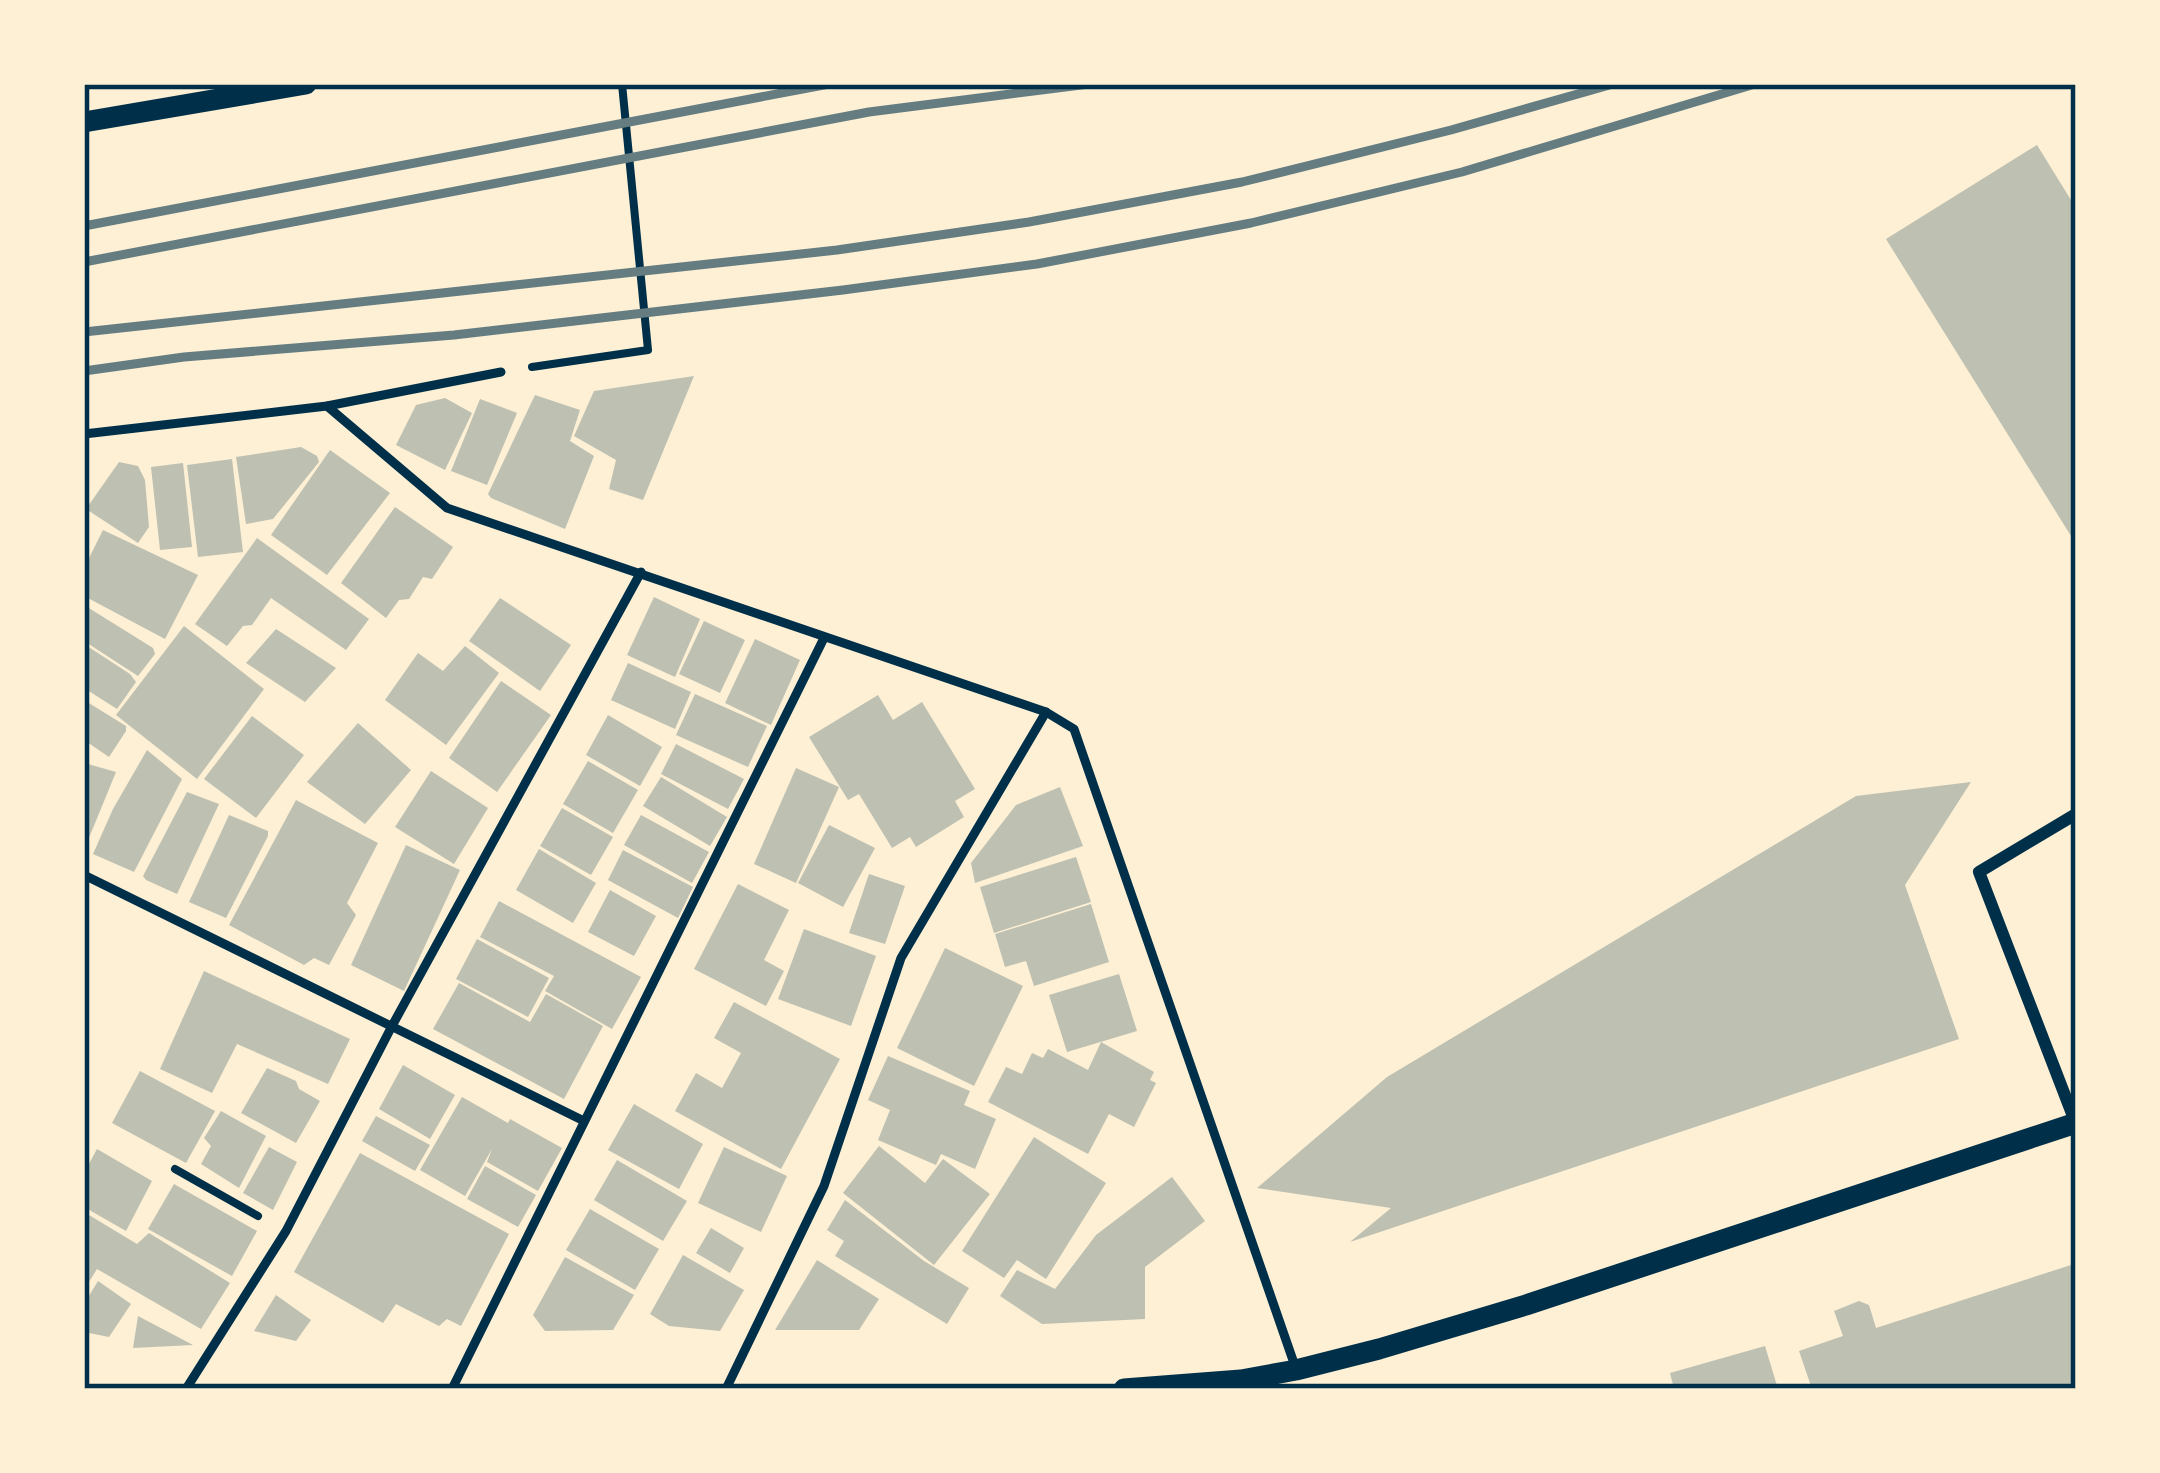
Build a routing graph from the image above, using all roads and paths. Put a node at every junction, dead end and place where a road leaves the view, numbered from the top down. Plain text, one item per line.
1 (306, 84) edge
2 (622, 84) edge
3 (84, 122) edge
4 (501, 372) joint
5 (327, 406) junction
6 (86, 437) edge
7 (641, 572) junction
8 (824, 638) junction
9 (1046, 712) junction
10 (2076, 814) edge
11 (84, 875) edge
12 (392, 1026) junction
13 (584, 1121) junction
14 (2076, 1124) edge
15 (175, 1168) dead end
16 (286, 1231) junction
17 (1296, 1370) junction
18 (1240, 1384) edge
19 (186, 1389) edge
20 (452, 1389) edge
21 (726, 1389) edge
22 (1124, 1389) edge

1 - 3 street
2 - 4 path
4 - 5 lane
5 - 6 lane
5 - 7 lane
7 - 8 lane
7 - 12 lane
8 - 9 lane
8 - 13 lane
9 - 17 lane
9 - 21 lane
10 - 14 street
11 - 12 lane
12 - 13 lane
12 - 16 lane
13 - 20 lane
14 - 17 street
15 - 16 path
16 - 19 lane
17 - 18 street
18 - 22 street

